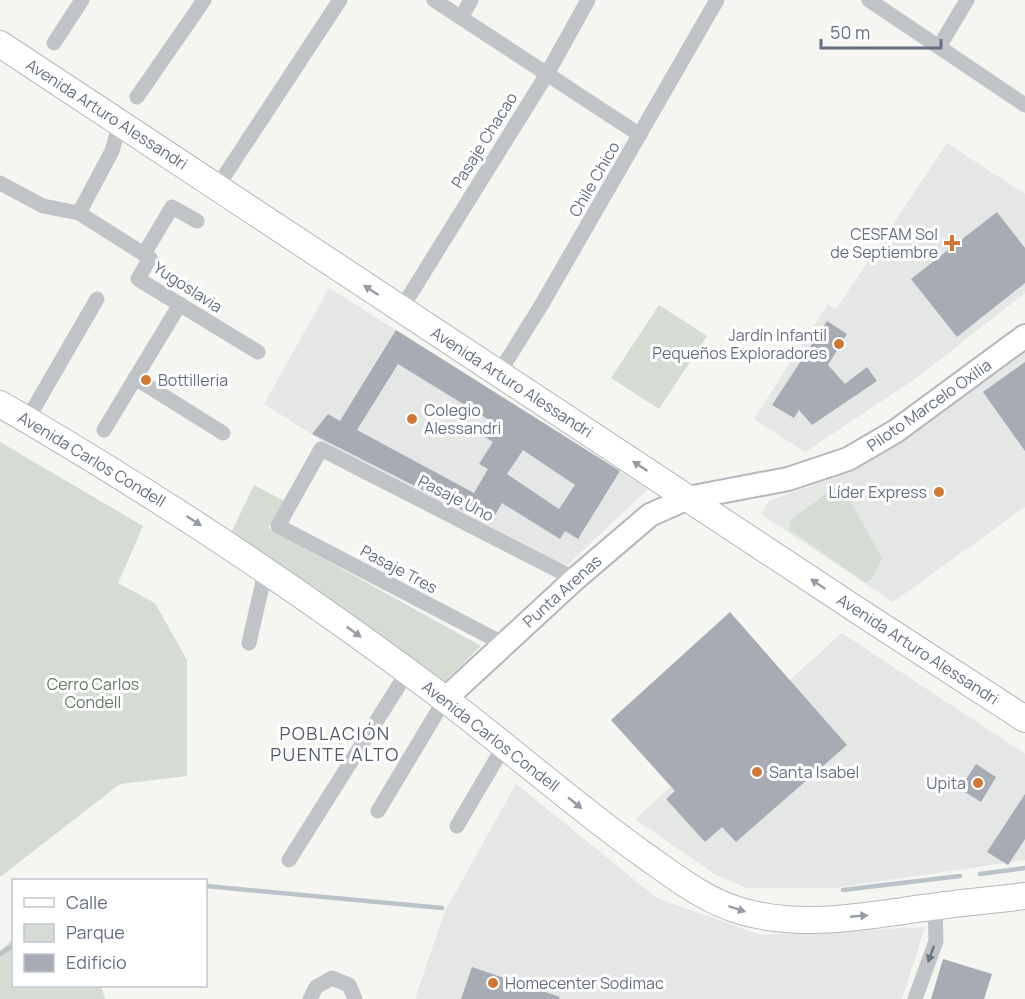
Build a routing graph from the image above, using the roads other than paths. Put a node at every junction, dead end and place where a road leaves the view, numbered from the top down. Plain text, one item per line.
1 (82, 0) edge
2 (204, 0) edge
3 (340, 0) edge
4 (434, 0) edge
5 (471, 0) edge
6 (588, 0) edge
7 (717, 0) edge
8 (868, 0) edge
9 (967, 0) edge
10 (461, 18) junction
11 (54, 42) dead end
12 (0, 45) edge
13 (939, 48) junction
14 (547, 74) junction
15 (137, 97) dead end
16 (1025, 104) edge
17 (640, 135) junction
18 (116, 137) dead end
19 (0, 183) edge
20 (217, 187) junction
21 (79, 213) junction
22 (197, 221) dead end
23 (144, 254) junction
24 (408, 298) dead end
25 (97, 299) dead end
26 (180, 304) junction
27 (1025, 336) edge
28 (258, 352) dead end
29 (499, 373) junction
30 (135, 378) junction
31 (0, 404) edge
32 (27, 420) junction
33 (104, 430) dead end
34 (223, 433) dead end
35 (688, 498) junction
36 (278, 526) joint
37 (266, 568) junction
38 (575, 579) junction
39 (249, 643) dead end
40 (504, 644) junction
41 (408, 672) junction
42 (445, 699) junction
43 (1025, 718) edge
44 (504, 746) junction
45 (378, 811) dead end
46 (457, 826) dead end
47 (289, 860) dead end
48 (1025, 896) edge
49 (935, 906) junction
50 (310, 999) edge
51 (355, 999) edge
52 (915, 999) edge

1 - 11 street
2 - 15 street
3 - 20 street
4 - 10 street
5 - 10 street
6 - 14 street, Pasaje Chacao
7 - 17 street, Chile Chico
8 - 13 street
9 - 13 street
10 - 14 street
12 - 20 main road, Avenida Arturo Alessandri
13 - 16 street
14 - 17 street
14 - 24 street, Pasaje Chacao
17 - 29 street, Chile Chico
18 - 21 street
19 - 21 street, Yugoslavia
29 -> 20 main road, Avenida Arturo Alessandri
21 - 23 street, Yugoslavia
22 - 23 street
23 - 26 street, Yugoslavia
25 - 32 street
26 - 28 street, Yugoslavia
26 - 30 street
27 - 35 street, Piloto Marcelo Oxilia
35 -> 29 main road, Avenida Arturo Alessandri
30 - 33 street
30 - 34 street
31 - 32 main road, Avenida Carlos Condell
32 -> 37 main road, Avenida Carlos Condell
35 - 38 street, Punta Arenas
43 -> 35 main road, Avenida Arturo Alessandri
36 - 38 street, Pasaje Uno
36 - 40 street, Pasaje Tres
37 - 39 street
37 -> 41 main road, Avenida Carlos Condell
38 - 40 street, Punta Arenas
40 - 42 street, Punta Arenas
41 - 42 main road, Avenida Carlos Condell
41 - 47 street
42 - 44 main road, Avenida Carlos Condell
42 - 45 street
44 - 46 street
44 -> 49 main road, Avenida Carlos Condell
48 - 49 main road, Avenida Carlos Condell
49 -> 52 street
50 - 51 street

